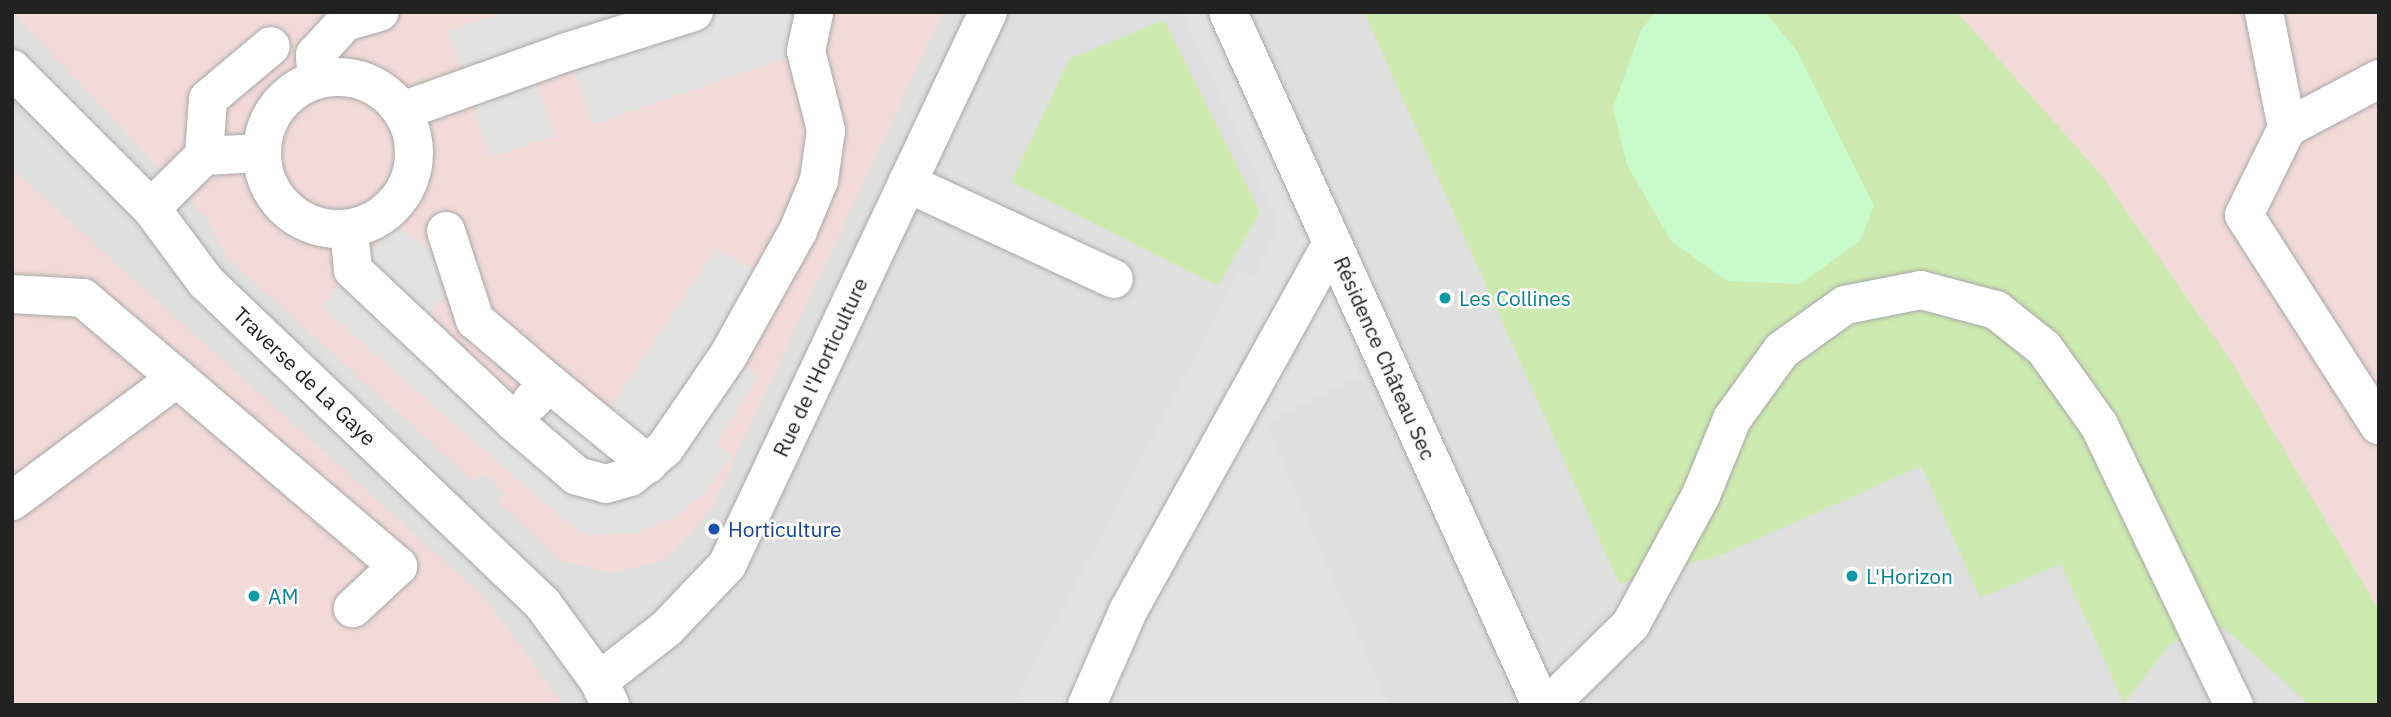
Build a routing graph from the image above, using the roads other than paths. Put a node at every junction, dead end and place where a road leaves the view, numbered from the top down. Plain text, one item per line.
1 (380, 12) edge
2 (694, 12) edge
3 (814, 12) edge
4 (988, 12) edge
5 (1228, 12) edge
6 (2264, 12) edge
7 (271, 46) dead end
8 (12, 69) edge
9 (2379, 79) edge
10 (317, 80) junction
11 (402, 111) junction
12 (2287, 128) junction
13 (261, 153) junction
14 (204, 156) junction
15 (907, 183) junction
16 (151, 208) junction
17 (349, 229) junction
18 (446, 230) dead end
19 (1332, 243) junction
20 (1114, 279) dead end
21 (12, 294) edge
22 (177, 378) junction
23 (549, 383) junction
24 (2374, 404) edge
25 (513, 421) junction
26 (648, 464) junction
27 (12, 501) edge
28 (353, 608) dead end
29 (605, 693) edge
30 (1087, 705) edge
31 (1541, 705) edge
32 (1549, 705) edge
33 (2234, 705) edge

1 - 10 street
2 - 11 street
3 - 26 street
4 - 15 street, Rue de l'Horticulture
5 - 19 street, Résidence Château Sec
6 - 12 street
7 - 14 street
8 - 16 street, Traverse de La Gaye
9 - 12 street
10 - 11 street
10 - 13 street
11 - 17 street
12 - 24 street
13 - 14 street
13 - 17 street
14 - 16 street
15 - 20 street
15 - 29 street, Rue de l'Horticulture
16 - 29 street, Traverse de La Gaye
17 - 25 street
18 - 23 street
19 - 30 street
19 - 31 street, Résidence Château Sec
21 - 22 street
22 - 27 street
22 - 28 street
23 - 25 street
23 - 26 street
25 - 26 street
32 - 33 street

